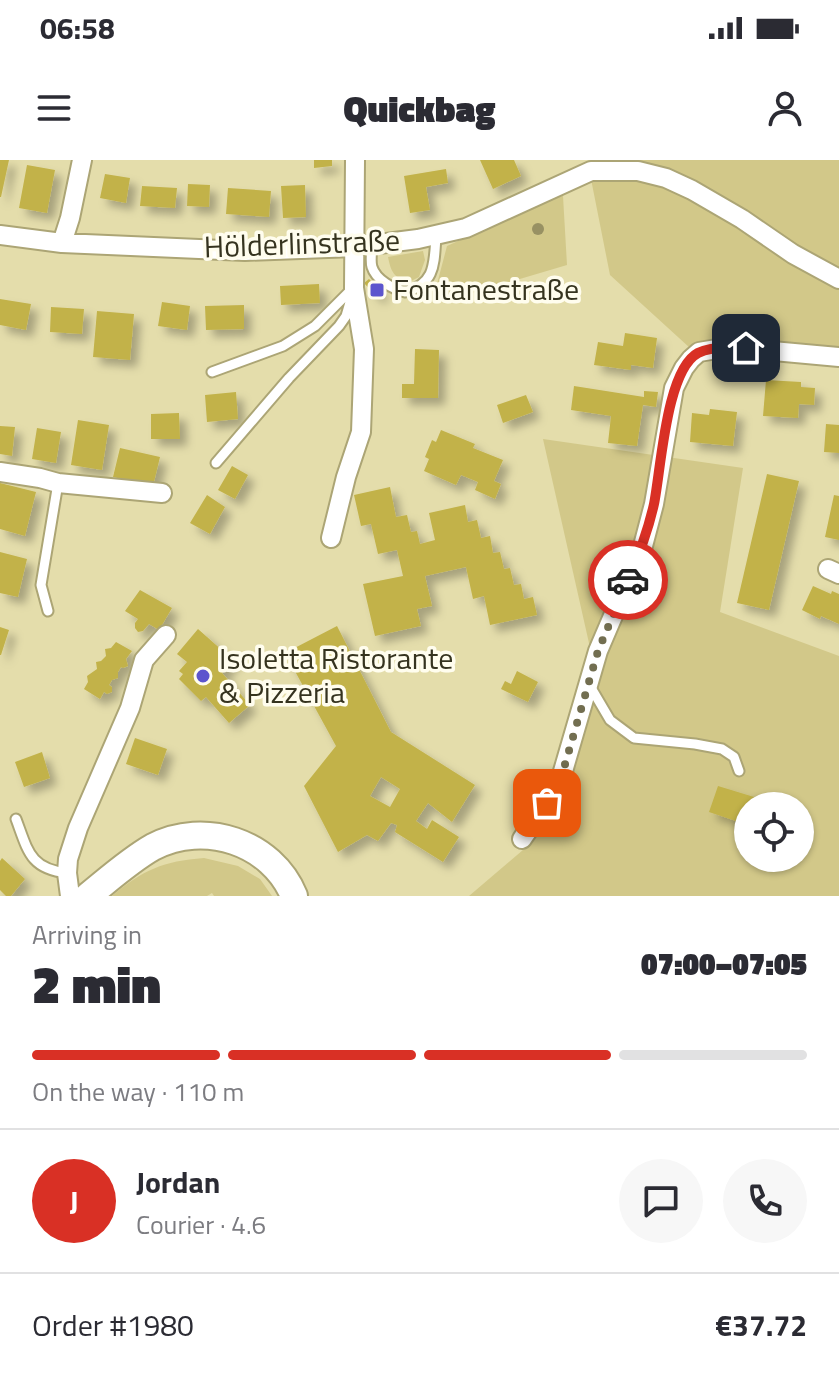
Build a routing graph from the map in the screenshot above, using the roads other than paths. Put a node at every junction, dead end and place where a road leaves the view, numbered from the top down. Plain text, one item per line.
1 (82, 160) edge
2 (355, 160) edge
3 (591, 166) edge
4 (0, 235) edge
5 (436, 236) junction
6 (62, 243) junction
7 (363, 246) junction
8 (839, 279) edge
9 (354, 288) junction
10 (839, 357) edge
11 (212, 372) dead end
12 (216, 463) dead end
13 (0, 472) edge
14 (58, 483) junction
15 (162, 493) dead end
16 (331, 538) dead end
17 (48, 611) dead end
18 (166, 635) dead end
19 (588, 683) junction
20 (739, 771) dead end
21 (16, 819) dead end
22 (522, 839) dead end
23 (67, 873) junction
24 (70, 896) edge
25 (88, 896) edge
26 (294, 896) edge

1 - 6 street
2 - 7 street
3 - 5 street, Hölderlinstraße
3 - 8 street
4 - 6 street, Hölderlinstraße
5 - 7 street, Hölderlinstraße
5 - 7 lane
6 - 7 street, Hölderlinstraße
7 - 9 street
9 - 11 lane, Hölderlinstraße
9 - 12 lane
9 - 16 street
10 - 19 street
13 - 14 street
14 - 15 street
14 - 17 lane
18 - 23 street
19 - 20 lane
19 - 22 street
21 - 23 lane
23 - 24 street
25 - 26 main road

